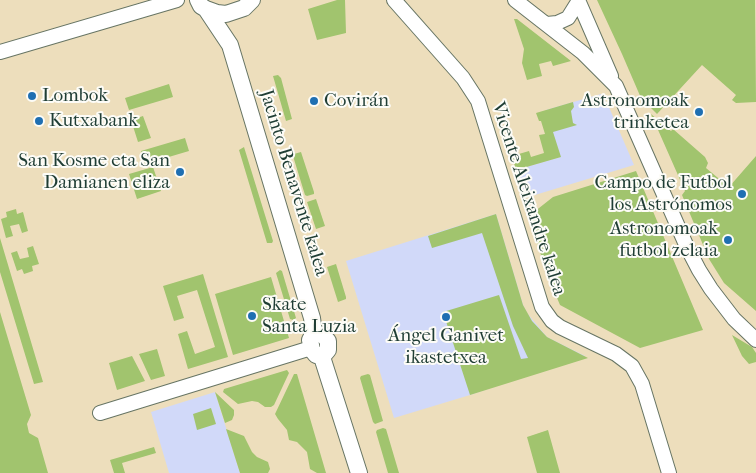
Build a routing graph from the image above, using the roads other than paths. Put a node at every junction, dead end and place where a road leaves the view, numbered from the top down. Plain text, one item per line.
1 (177, 0) edge
2 (252, 0) edge
3 (394, 0) edge
4 (514, 0) edge
5 (578, 1) edge
6 (199, 3) edge
7 (234, 13) junction
8 (547, 24) junction
9 (230, 45) junction
10 (0, 52) edge
11 (616, 86) junction
12 (756, 340) edge
13 (316, 346) junction
14 (100, 413) dead end
15 (358, 473) edge
16 (669, 473) edge

1 - 10 street
2 - 7 main road
3 - 16 street, Vicente Aleixandre kalea
4 - 8 street
5 - 8 street
5 - 11 street
6 - 7 main road
6 - 9 main road, Jacinto Benavente kalea
7 - 9 main road, Jacinto Benavente kalea
8 - 11 street
9 - 13 main road, Jacinto Benavente kalea
11 - 12 street
13 - 14 street
13 - 15 main road, Jacinto Benavente kalea

